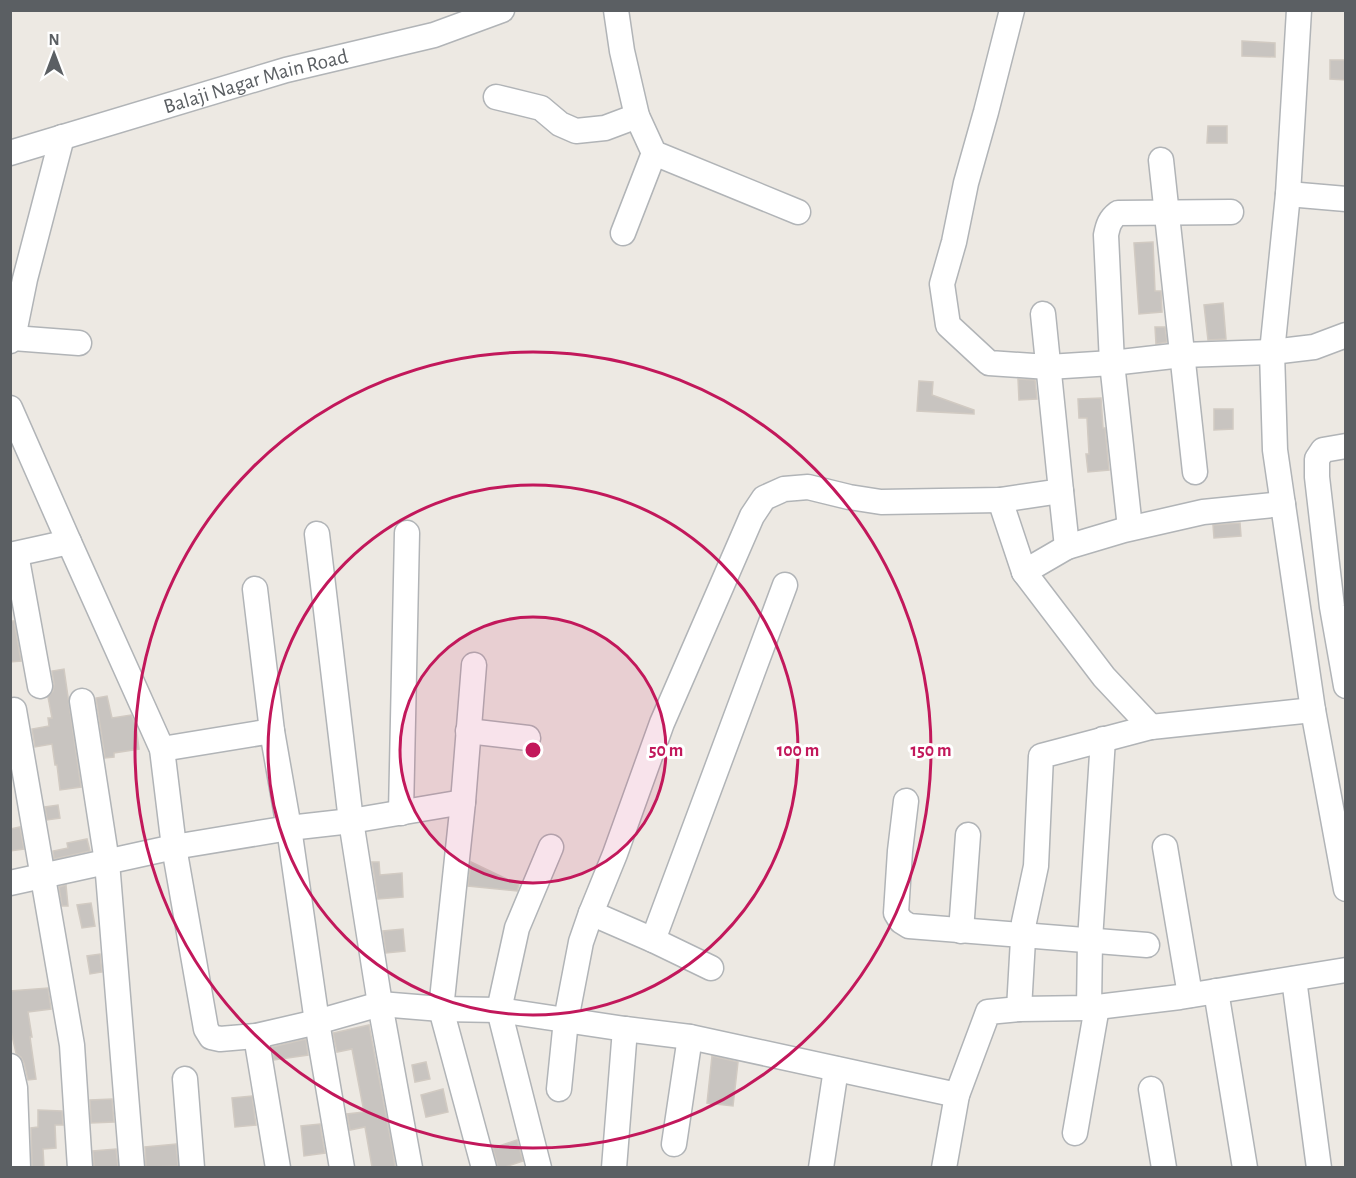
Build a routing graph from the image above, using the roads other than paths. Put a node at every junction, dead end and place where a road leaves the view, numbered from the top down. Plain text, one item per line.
1 (502, 10) edge
2 (616, 10) edge
3 (1012, 10) edge
4 (1299, 10) edge
5 (496, 97) dead end
6 (637, 116) junction
7 (62, 137) junction
8 (10, 153) edge
9 (654, 153) junction
10 (1161, 160) dead end
11 (1288, 194) junction
12 (1346, 199) edge
13 (798, 212) dead end
14 (1167, 212) junction
15 (1231, 212) dead end
16 (623, 233) dead end
17 (1043, 314) dead end
18 (1346, 335) edge
19 (12, 339) edge
20 (79, 343) dead end
21 (1272, 352) junction
22 (1182, 355) junction
23 (1112, 363) junction
24 (1048, 367) junction
25 (10, 408) edge
26 (1346, 446) edge
27 (1195, 472) dead end
28 (1061, 491) junction
29 (1000, 500) junction
30 (1283, 504) junction
31 (1130, 528) junction
32 (407, 533) dead end
33 (317, 534) dead end
34 (69, 542) junction
35 (1067, 547) junction
36 (13, 554) edge
37 (1024, 572) junction
38 (785, 585) dead end
39 (255, 589) dead end
40 (1339, 606) edge
41 (1299, 610) junction
42 (474, 665) dead end
43 (40, 686) dead end
44 (1346, 686) edge
45 (82, 701) dead end
46 (14, 710) dead end
47 (1313, 710) junction
48 (1151, 727) junction
49 (272, 731) junction
50 (468, 731) junction
51 (528, 738) dead end
52 (1103, 739) junction
53 (162, 749) junction
54 (906, 801) dead end
55 (463, 802) junction
56 (400, 813) junction
57 (351, 821) junction
58 (289, 828) junction
59 (968, 835) dead end
60 (174, 847) junction
61 (551, 847) dead end
62 (1165, 847) dead end
63 (108, 861) junction
64 (42, 875) junction
65 (10, 883) edge
66 (1346, 889) edge
67 (591, 913) junction
68 (961, 930) junction
69 (1024, 936) junction
70 (653, 940) junction
71 (1090, 940) junction
72 (1147, 945) dead end
73 (711, 968) dead end
74 (1346, 970) edge
75 (1293, 979) junction
76 (1216, 991) junction
77 (1190, 995) junction
78 (380, 1004) junction
79 (1093, 1007) junction
80 (441, 1009) junction
81 (1019, 1009) junction
82 (499, 1010) junction
83 (566, 1020) junction
84 (317, 1022) junction
85 (625, 1029) junction
86 (256, 1036) junction
87 (690, 1036) junction
88 (10, 1066) edge
89 (836, 1069) junction
90 (185, 1078) dead end
91 (559, 1089) dead end
92 (1151, 1089) dead end
93 (957, 1095) junction
94 (1075, 1133) dead end
95 (674, 1144) dead end
96 (18, 1167) edge
97 (80, 1167) edge
98 (132, 1167) edge
99 (192, 1167) edge
100 (278, 1167) edge
101 (342, 1167) edge
102 (410, 1167) edge
103 (484, 1167) edge
104 (539, 1167) edge
105 (614, 1167) edge
106 (821, 1167) edge
107 (944, 1167) edge
108 (1164, 1167) edge
109 (1245, 1167) edge
110 (1319, 1167) edge

1 - 7 street, Balaji Nagar Main Road
2 - 6 street
3 - 24 street
4 - 11 street
5 - 6 street
6 - 9 street
7 - 8 street, Balaji Nagar Main Road
7 - 19 street
9 - 13 street
9 - 16 street
10 - 14 street
11 - 12 street
11 - 21 street
14 - 15 street
14 - 22 street
14 - 23 street
17 - 24 street
18 - 21 street
19 - 20 street
21 - 22 street
21 - 30 street
22 - 23 street
22 - 27 street
23 - 24 street
23 - 31 street
24 - 28 street
25 - 34 street
26 - 40 street
28 - 29 street
28 - 35 street
29 - 37 street
29 - 67 street
30 - 31 street
30 - 41 street
31 - 35 street
32 - 56 street
33 - 57 street
34 - 36 street
34 - 53 street
35 - 37 street
36 - 43 street
37 - 48 street
38 - 70 street
39 - 49 street
40 - 41 street
40 - 44 street
41 - 47 street
42 - 50 street
45 - 63 street
46 - 64 street
47 - 48 street
47 - 66 street
48 - 52 street
49 - 53 street
49 - 58 street
50 - 51 street
50 - 55 street
52 - 69 street
52 - 71 street
53 - 60 street
54 - 68 street
55 - 56 street
55 - 80 street
56 - 57 street
57 - 58 street
57 - 78 street
58 - 60 street
58 - 84 street
59 - 68 street
60 - 63 street
60 - 86 street
61 - 82 street
62 - 77 street
63 - 64 street
63 - 98 street
64 - 65 street
64 - 97 street
67 - 70 street
67 - 83 street
68 - 69 street
69 - 71 street
69 - 81 street
70 - 73 street
71 - 72 street
71 - 79 street
74 - 75 street
75 - 76 street
75 - 110 street
76 - 77 street
76 - 109 street
77 - 79 street
78 - 80 street
78 - 84 street
78 - 102 street
79 - 81 street
79 - 94 street
80 - 82 street
80 - 103 street
81 - 93 street
82 - 83 street
82 - 104 street
83 - 85 street
83 - 91 street
84 - 86 street
84 - 101 street
85 - 87 street
85 - 105 street
86 - 100 street
87 - 89 street
87 - 95 street
88 - 96 street
89 - 93 street
89 - 106 street
90 - 99 street
92 - 108 street
93 - 107 street

